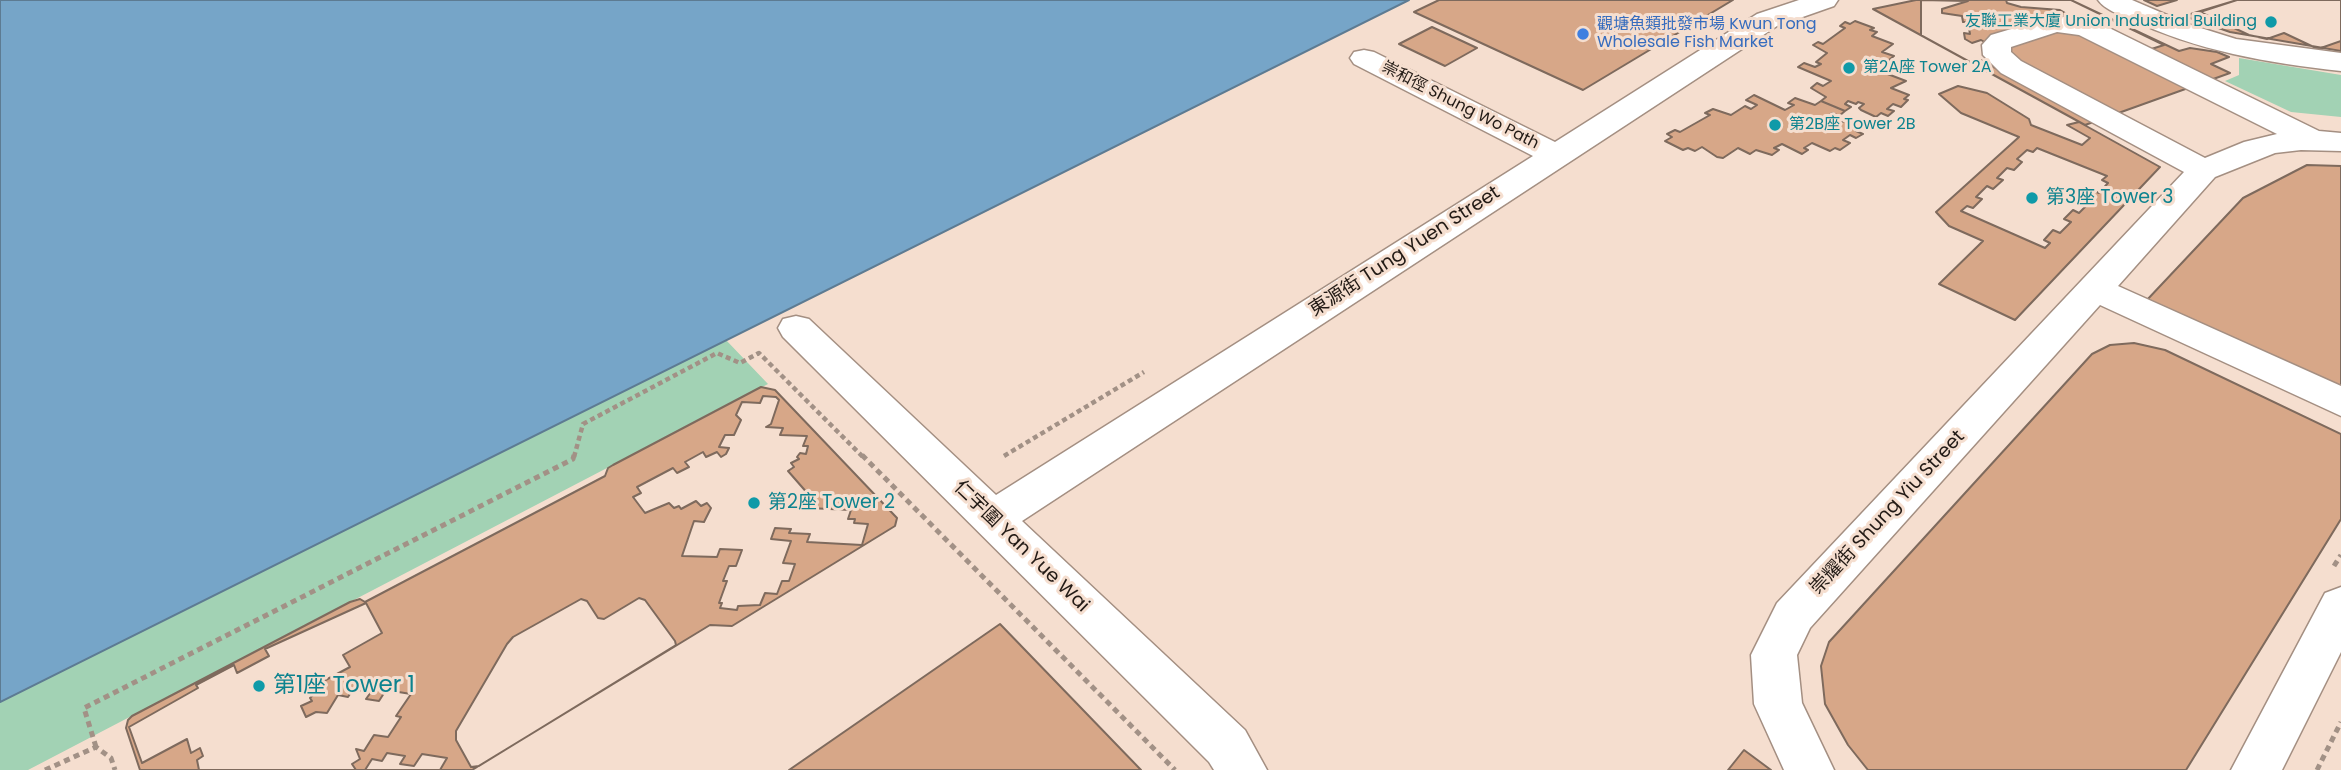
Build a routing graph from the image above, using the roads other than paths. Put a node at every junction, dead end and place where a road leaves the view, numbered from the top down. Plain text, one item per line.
1 (1825, 0) edge
2 (2111, 0) edge
3 (1364, 58) dead end
4 (2341, 62) edge
5 (2326, 141) edge
6 (1556, 155) junction
7 (2204, 170) junction
8 (2095, 289) junction
9 (796, 328) dead end
10 (2341, 402) edge
11 (992, 519) junction
12 (2341, 606) edge
13 (1242, 770) edge
14 (1809, 770) edge
15 (2256, 770) edge

1 - 6 street, 東源街 Tung Yuen Street
2 - 4 street
3 - 6 street, 崇和徑 Shung Wo Path
5 - 7 street, 崇耀街 Shung Yiu Street
5 - 7 street
6 - 11 street, 東源街 Tung Yuen Street
7 - 8 street, 崇耀街 Shung Yiu Street
8 - 10 street
8 - 14 street, 崇耀街 Shung Yiu Street
9 - 11 street, 仁宇圍 Yan Yue Wai
11 - 13 street, 仁宇圍 Yan Yue Wai
12 - 15 street

